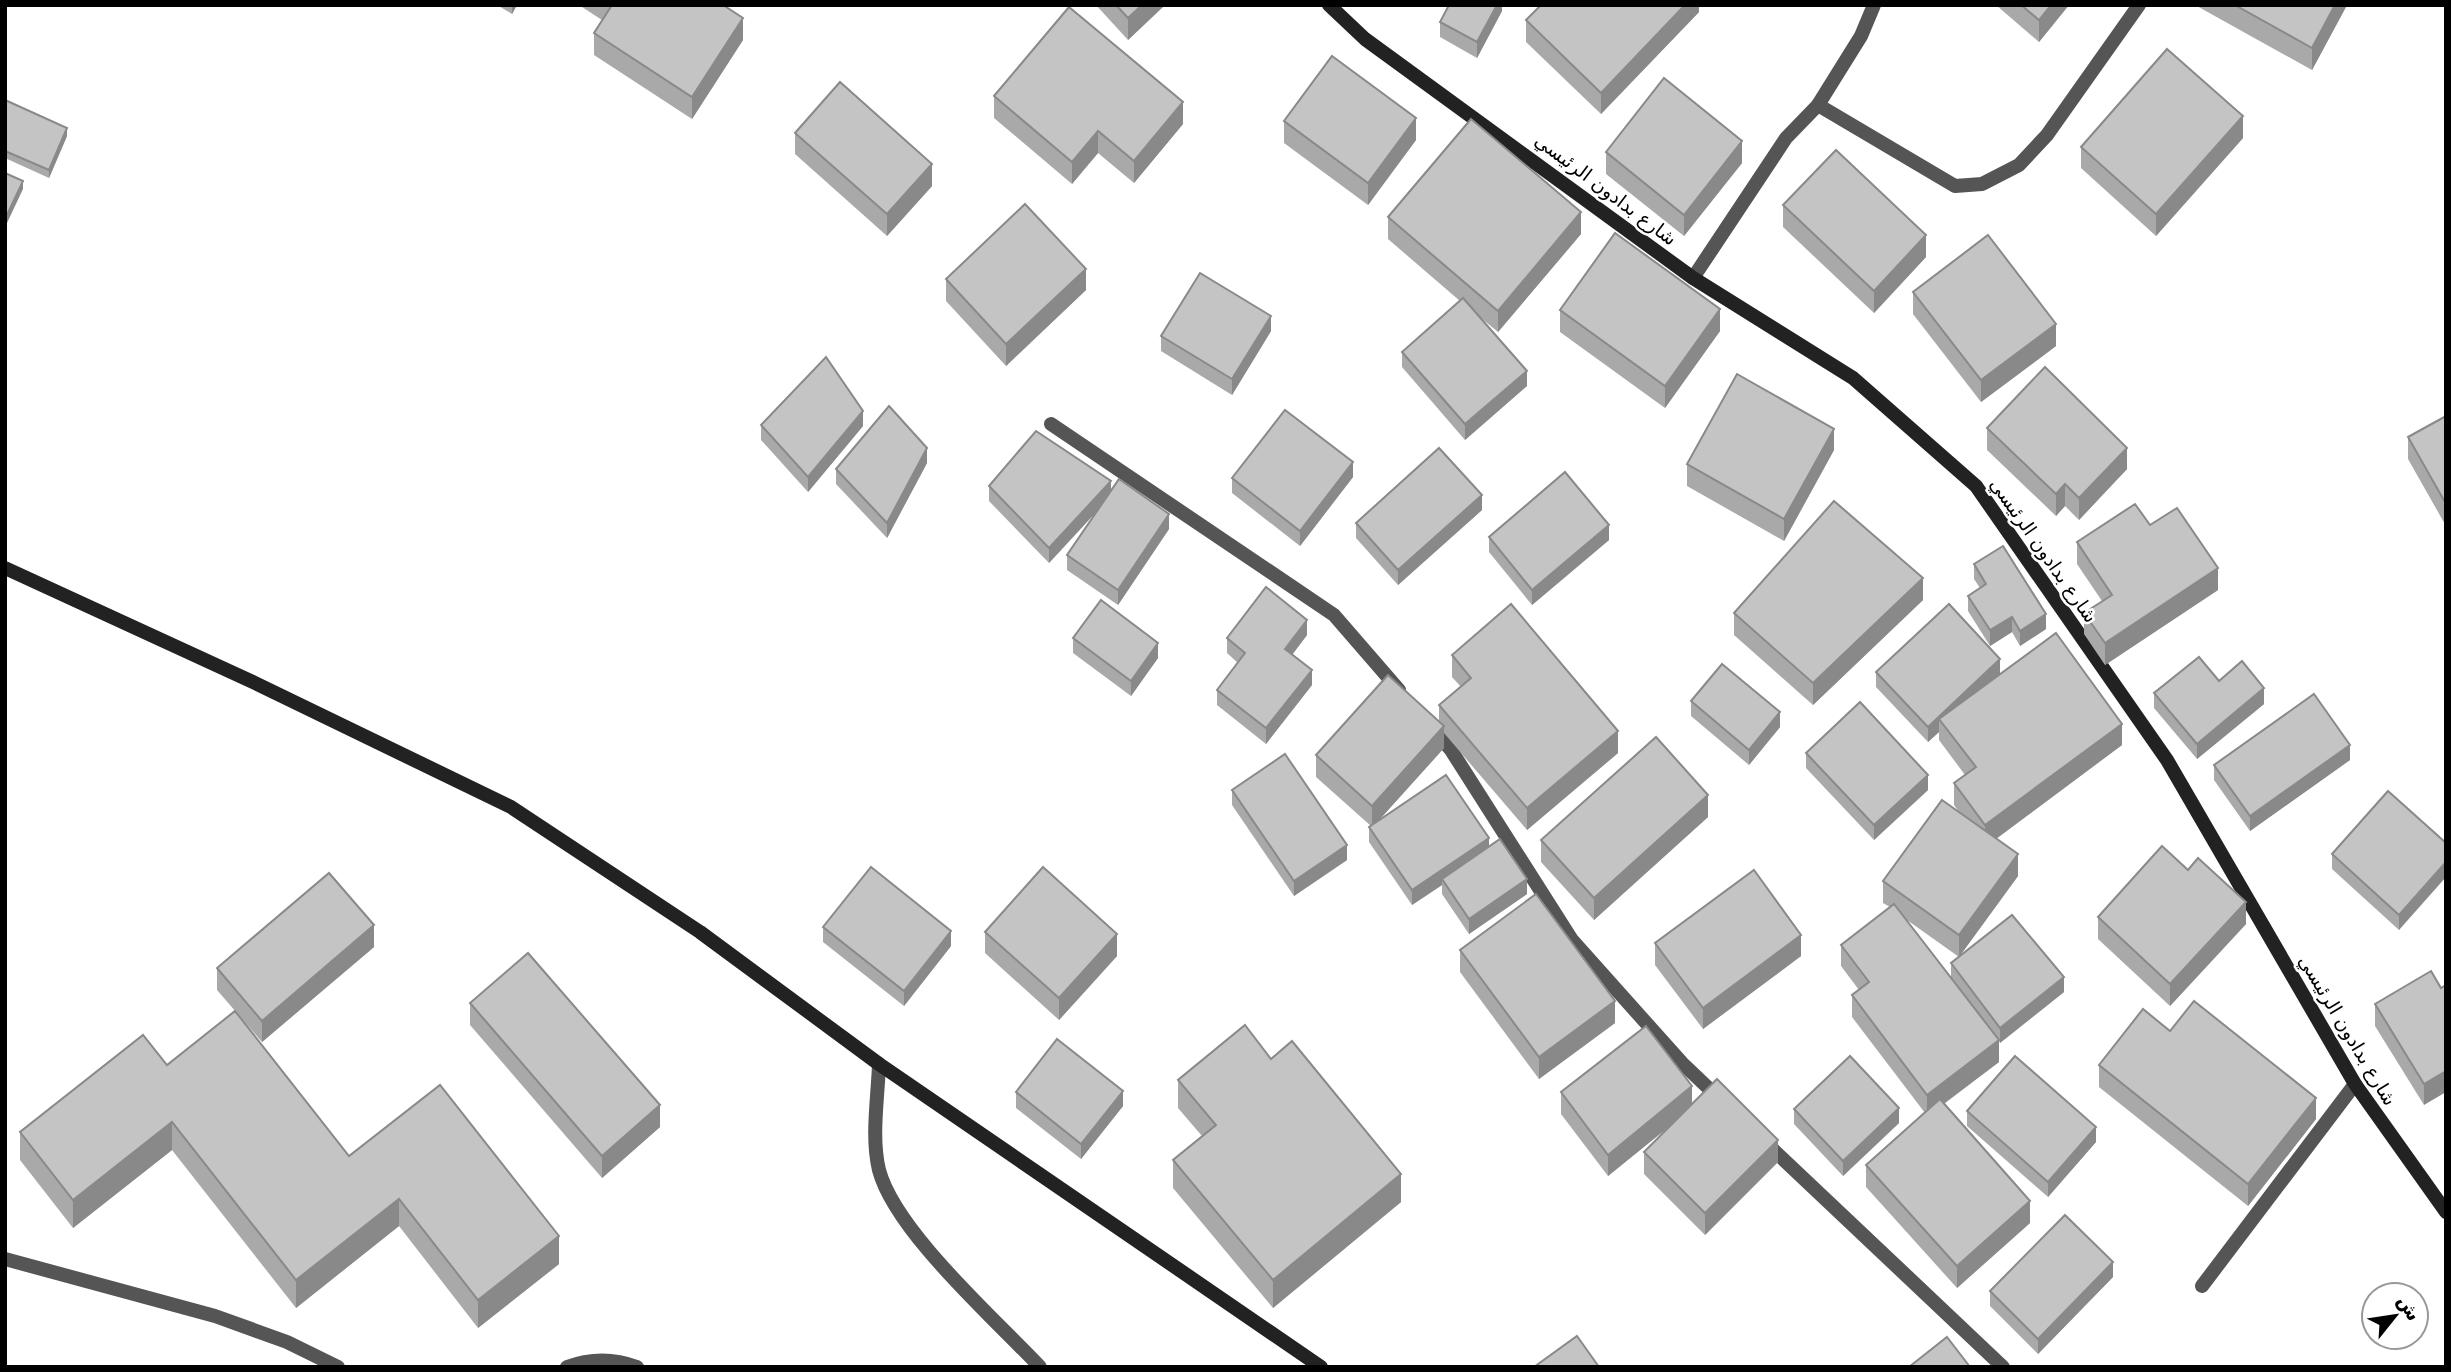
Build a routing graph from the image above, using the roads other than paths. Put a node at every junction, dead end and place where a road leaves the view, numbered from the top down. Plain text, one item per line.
1 (1329, 5) edge
2 (1874, 5) edge
3 (2139, 5) edge
4 (1818, 105) junction
5 (1693, 278) junction
6 (1051, 424) dead end
7 (5, 568) edge
8 (1406, 698) edge
9 (1424, 719) edge
10 (879, 1064) junction
11 (2355, 1084) junction
12 (1732, 1111) edge
13 (1752, 1129) edge
14 (2446, 1212) edge
15 (5, 1259) edge
16 (2202, 1286) dead end
17 (338, 1367) edge
18 (567, 1367) edge
19 (637, 1367) edge
20 (1040, 1367) edge
21 (1321, 1367) edge
22 (2003, 1367) edge

1 - 5 main road, شارع بدادون الرئيسي
2 - 4 street
3 - 4 street
4 - 5 street
5 - 11 main road, شارع بدادون الرئيسي
6 - 8 street
7 - 10 main road
9 - 12 street
10 - 20 street
10 - 21 main road
11 - 14 main road, شارع بدادون الرئيسي
11 - 16 street
13 - 22 street
15 - 17 street
18 - 19 street

